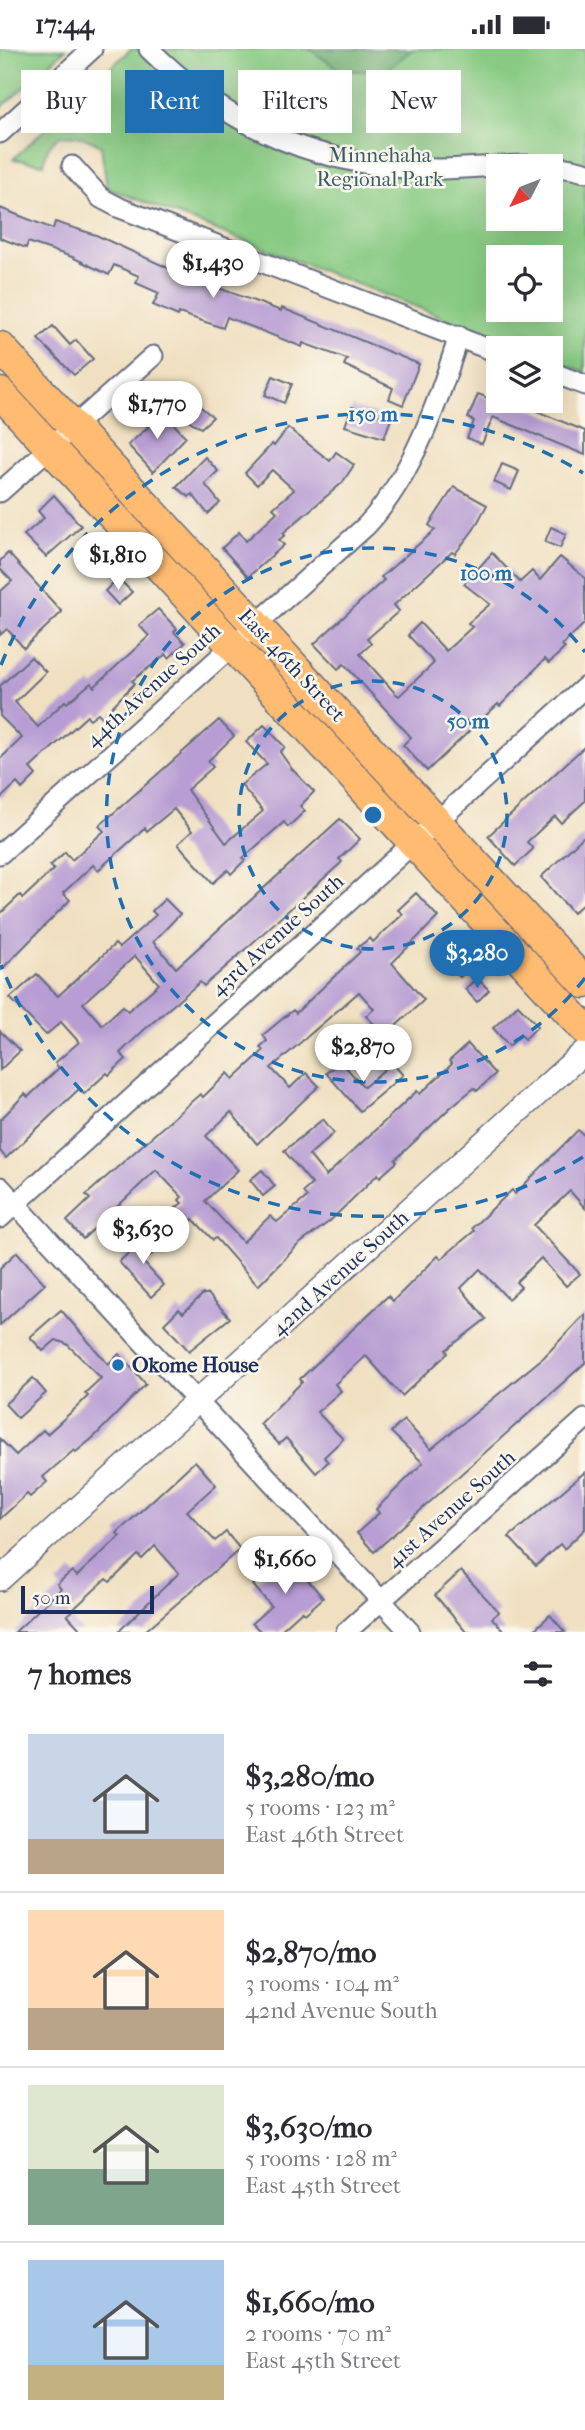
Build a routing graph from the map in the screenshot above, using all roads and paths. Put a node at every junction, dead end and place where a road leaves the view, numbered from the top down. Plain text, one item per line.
1 (92, 49) edge
2 (149, 49) edge
3 (0, 133) edge
4 (72, 166) dead end
5 (585, 172) edge
6 (459, 336) junction
7 (0, 347) edge
8 (486, 347) edge
9 (152, 356) dead end
10 (563, 377) edge
11 (585, 385) edge
12 (0, 393) edge
13 (72, 426) junction
14 (50, 446) junction
15 (0, 492) edge
16 (255, 624) junction
17 (231, 645) junction
18 (585, 687) edge
19 (437, 823) junction
20 (414, 842) junction
21 (0, 854) edge
22 (585, 983) edge
23 (585, 1029) edge
24 (585, 1051) edge
25 (0, 1187) edge
26 (16, 1204) junction
27 (0, 1218) edge
28 (198, 1401) junction
29 (585, 1419) edge
30 (0, 1579) edge
31 (381, 1601) junction
32 (346, 1632) edge
33 (410, 1632) edge

1 - 3 street
2 - 5 street
4 - 6 street
6 - 8 street
6 - 16 street, 44th Avenue South
7 - 13 main road, East 46th Street
9 - 13 street
10 - 11 street
12 - 14 main road, East 46th Street
13 - 14 street
13 - 16 main road, East 46th Street
14 - 15 street
14 - 17 main road, East 46th Street
16 - 17 street, 44th Avenue South
16 - 19 main road, East 46th Street
17 - 20 main road, East 46th Street
17 - 21 street, 44th Avenue South
18 - 19 street, 43rd Avenue South
19 - 20 street, 43rd Avenue South
19 - 22 main road, East 46th Street
20 - 23 main road, East 46th Street
20 - 26 street, 43rd Avenue South
24 - 28 street, 42nd Avenue South
25 - 26 street
26 - 27 street, 43rd Avenue South
26 - 28 street
28 - 30 street, 42nd Avenue South
28 - 31 street
29 - 31 street, 41st Avenue South
31 - 32 street, 41st Avenue South
31 - 33 street

